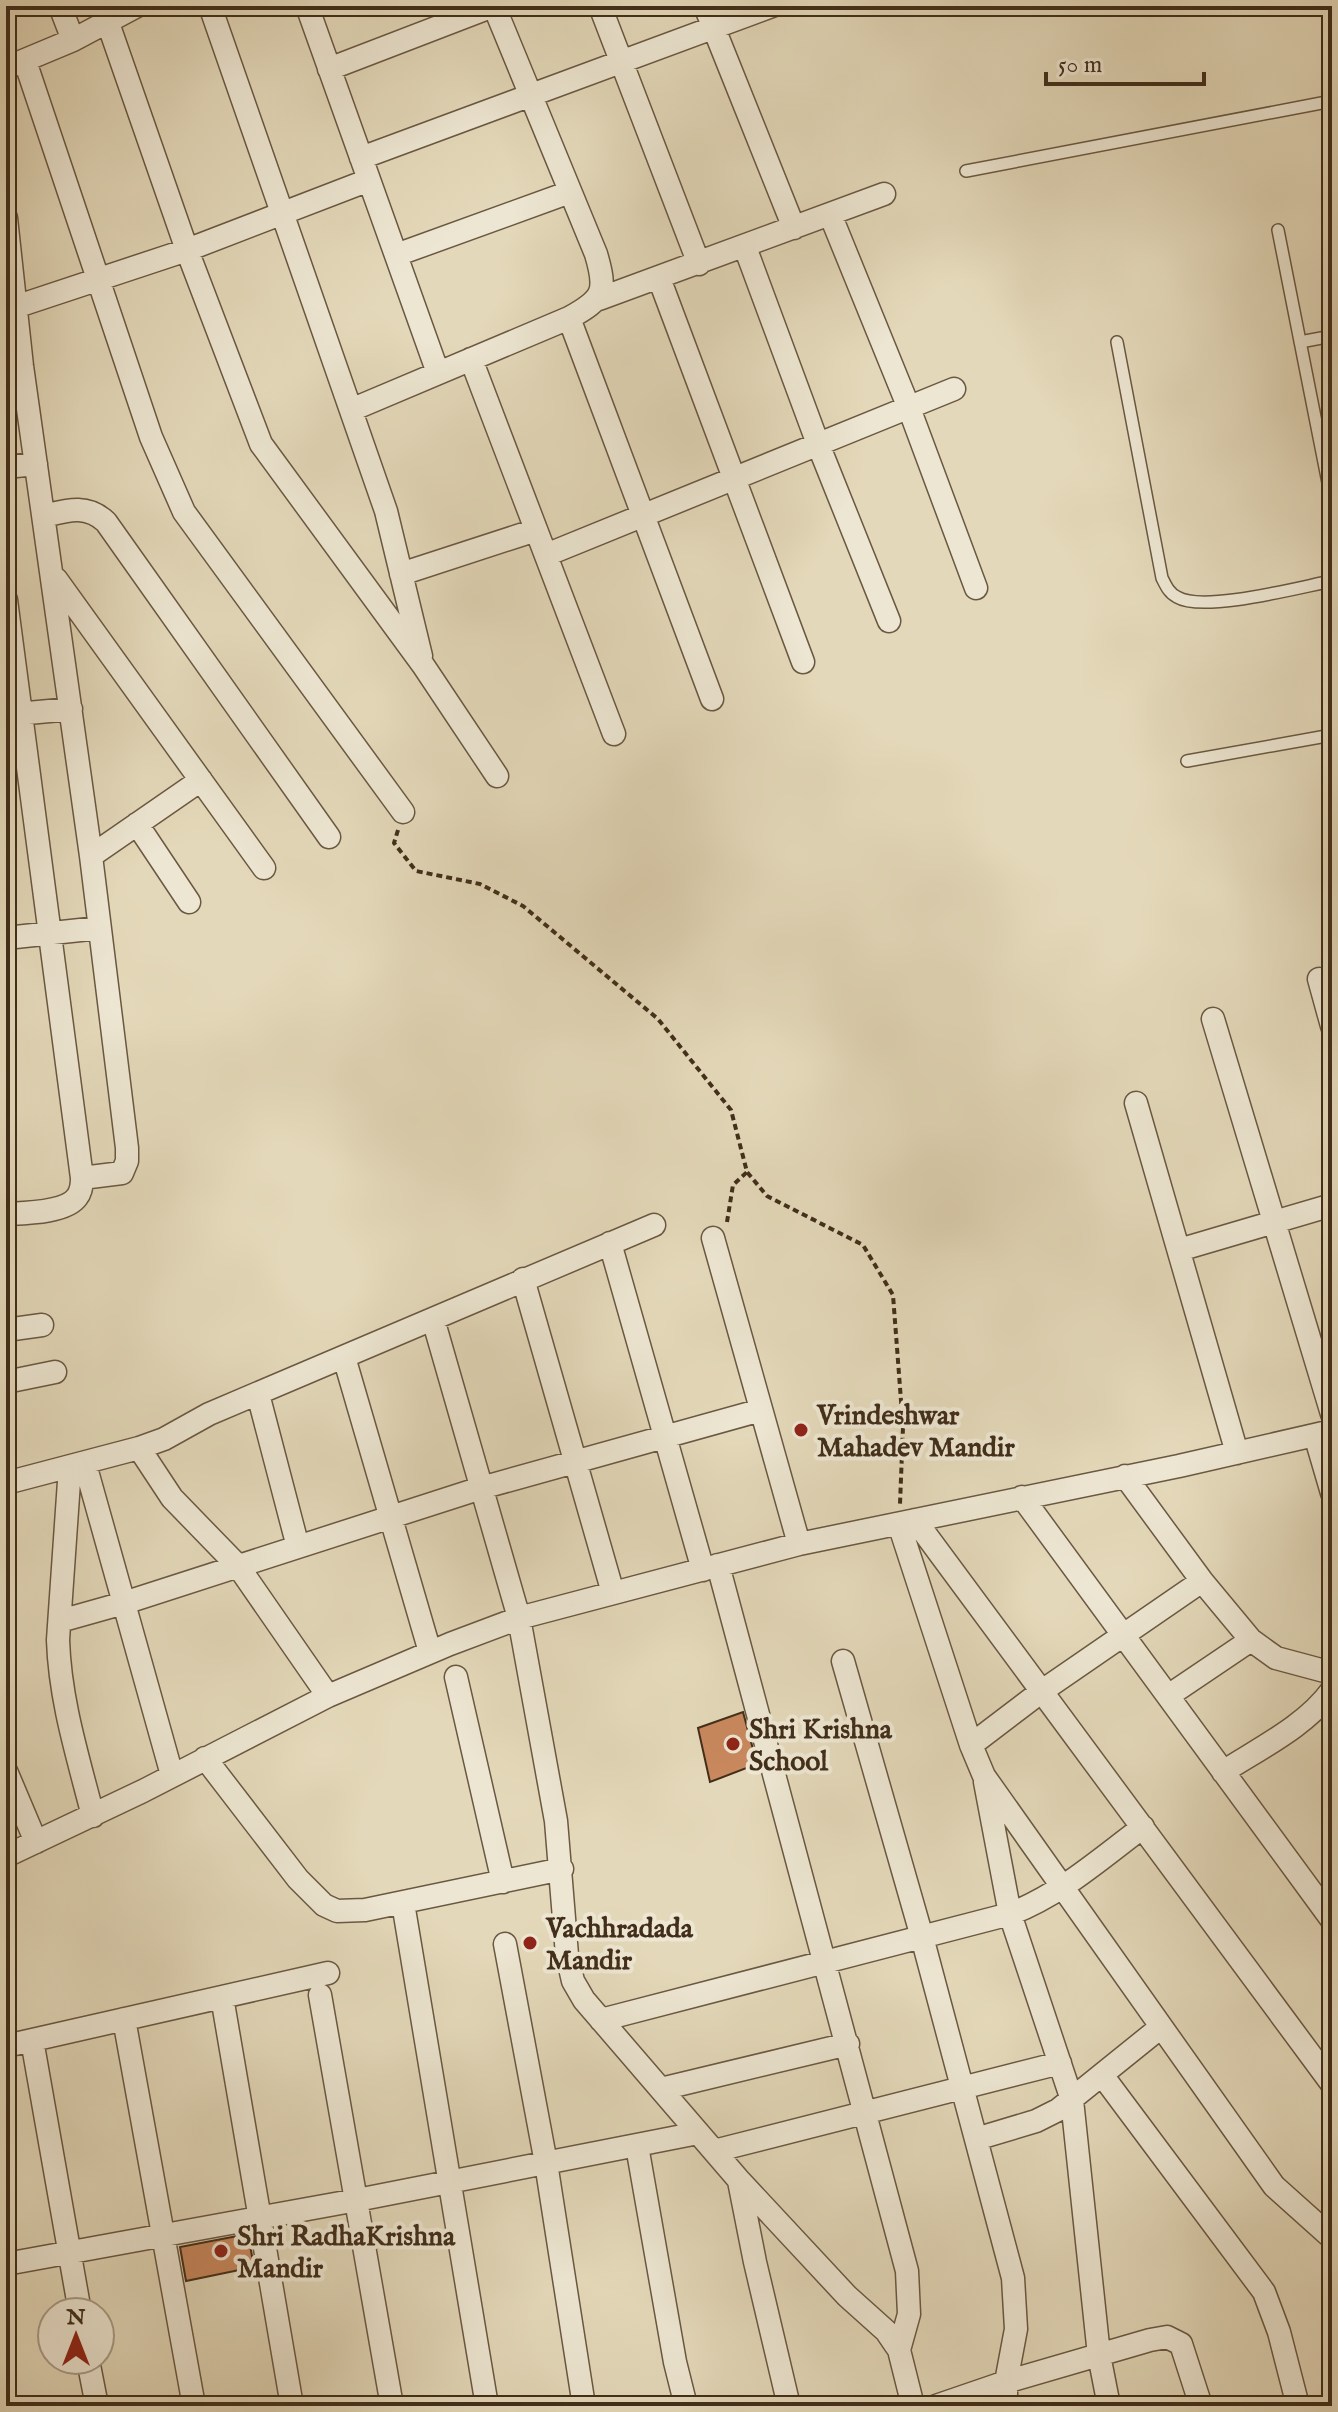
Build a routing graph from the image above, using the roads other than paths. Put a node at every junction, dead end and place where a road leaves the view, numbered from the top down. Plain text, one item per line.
1 (60, 6) edge
2 (137, 6) edge
3 (210, 6) edge
4 (307, 6) edge
5 (493, 6) edge
6 (600, 6) edge
7 (705, 6) edge
8 (772, 6) edge
9 (108, 23) junction
10 (714, 28) junction
11 (73, 40) junction
12 (621, 62) junction
13 (16, 64) edge
14 (329, 69) junction
15 (530, 97) junction
16 (1332, 101) edge
17 (361, 158) junction
18 (966, 171) dead end
19 (369, 180) junction
20 (570, 192) junction
21 (884, 194) dead end
22 (282, 213) junction
23 (830, 214) junction
24 (6, 218) edge
25 (794, 228) junction
26 (1278, 230) dead end
27 (745, 247) junction
28 (187, 250) junction
29 (396, 255) junction
30 (699, 264) junction
31 (659, 278) junction
32 (99, 281) junction
33 (599, 299) junction
34 (15, 307) junction
35 (569, 318) junction
36 (1332, 336) edge
37 (1117, 342) dead end
38 (1300, 342) junction
39 (471, 359) junction
40 (438, 373) junction
41 (954, 389) dead end
42 (909, 408) junction
43 (351, 410) junction
44 (818, 444) junction
45 (36, 464) junction
46 (6, 467) edge
47 (734, 478) junction
48 (1332, 503) edge
49 (643, 515) junction
50 (44, 516) junction
51 (536, 530) junction
52 (546, 555) junction
53 (401, 574) junction
54 (53, 575) junction
55 (1332, 581) edge
56 (976, 588) dead end
57 (6, 600) edge
58 (889, 621) dead end
59 (803, 662) dead end
60 (423, 665) junction
61 (712, 699) dead end
62 (71, 709) junction
63 (14, 714) edge
64 (614, 734) dead end
65 (1332, 735) edge
66 (1187, 761) dead end
67 (497, 776) dead end
68 (201, 780) junction
69 (403, 812) road end
70 (137, 824) junction
71 (329, 837) dead end
72 (91, 856) junction
73 (264, 868) dead end
74 (189, 902) dead end
75 (99, 928) junction
76 (52, 933) junction
77 (6, 938) edge
78 (1319, 979) dead end
79 (1213, 1019) dead end
80 (1332, 1026) edge
81 (1136, 1103) dead end
82 (82, 1178) junction
83 (1332, 1205) edge
84 (6, 1214) edge
85 (1274, 1221) junction
86 (654, 1225) dead end
87 (713, 1238) road end
88 (610, 1243) junction
89 (1179, 1250) junction
90 (523, 1279) junction
91 (433, 1319) junction
92 (42, 1325) dead end
93 (6, 1330) edge
94 (344, 1357) junction
95 (55, 1372) dead end
96 (6, 1382) edge
97 (258, 1394) junction
98 (761, 1410) junction
99 (1332, 1414) edge
100 (1323, 1433) edge
101 (666, 1437) junction
102 (139, 1448) junction
103 (1237, 1453) junction
104 (576, 1461) junction
105 (78, 1466) junction
106 (1125, 1476) junction
107 (6, 1483) edge
108 (481, 1488) junction
109 (1332, 1493) edge
110 (1022, 1497) junction
111 (392, 1516) junction
112 (907, 1522) junction
113 (799, 1544) junction
114 (298, 1547) junction
115 (238, 1566) junction
116 (711, 1568) junction
117 (1202, 1581) junction
118 (613, 1593) junction
119 (124, 1603) junction
120 (519, 1618) junction
121 (60, 1621) junction
122 (1124, 1636) junction
123 (1251, 1640) junction
124 (430, 1652) junction
125 (843, 1661) dead end
126 (1332, 1673) edge
127 (456, 1677) dead end
128 (1332, 1690) edge
129 (1042, 1691) junction
130 (328, 1696) junction
131 (1168, 1696) junction
132 (971, 1745) junction
133 (205, 1758) junction
134 (6, 1771) edge
135 (1223, 1772) junction
136 (172, 1775) junction
137 (984, 1776) junction
138 (93, 1816) junction
139 (1143, 1827) junction
140 (36, 1842) junction
141 (6, 1856) edge
142 (562, 1869) junction
143 (503, 1882) junction
144 (1063, 1888) junction
145 (403, 1903) junction
146 (1010, 1914) junction
147 (1332, 1920) edge
148 (922, 1937) junction
149 (505, 1944) dead end
150 (826, 1962) junction
151 (328, 1973) dead end
152 (320, 1995) dead end
153 (222, 1997) junction
154 (124, 2019) junction
155 (601, 2020) junction
156 (1161, 2027) junction
157 (32, 2040) junction
158 (848, 2044) junction
159 (6, 2046) edge
160 (1060, 2063) junction
161 (1102, 2075) junction
162 (1332, 2084) edge
163 (962, 2087) junction
164 (661, 2089) junction
165 (1072, 2100) junction
166 (866, 2112) junction
167 (698, 2133) junction
168 (976, 2139) junction
169 (637, 2146) junction
170 (714, 2151) junction
171 (546, 2163) junction
172 (738, 2179) junction
173 (450, 2182) junction
174 (357, 2200) junction
175 (261, 2217) junction
176 (164, 2235) junction
177 (1332, 2238) edge
178 (69, 2252) junction
179 (6, 2264) edge
180 (77, 2296) edge
181 (899, 2350) junction
182 (1099, 2355) junction
183 (91, 2376) edge
184 (1006, 2382) junction
185 (97, 2406) edge
186 (194, 2406) edge
187 (292, 2406) edge
188 (392, 2406) edge
189 (487, 2406) edge
190 (584, 2406) edge
191 (686, 2406) edge
192 (789, 2406) edge
193 (913, 2406) edge
194 (936, 2406) edge
195 (1006, 2406) edge
196 (1109, 2406) edge
197 (1201, 2406) edge
198 (1298, 2406) edge

1 - 11 street
2 - 9 street
3 - 22 street
4 - 14 street
5 - 14 street
5 - 15 street
6 - 12 street
7 - 10 street
8 - 10 street
9 - 11 street
9 - 28 street
10 - 12 street
10 - 25 street
11 - 13 street
12 - 15 street
12 - 30 street
13 - 32 street
14 - 17 street
15 - 17 street
15 - 20 street
16 - 18 lane
17 - 19 street
19 - 22 street
19 - 29 street
20 - 29 street
20 - 33 street
21 - 23 street
22 - 28 street
22 - 43 street
23 - 25 street
23 - 42 street
24 - 34 street
25 - 27 street
26 - 38 lane
27 - 30 street
27 - 44 street
28 - 32 street
28 - 60 street
29 - 40 street
30 - 31 street
31 - 33 street
31 - 47 street
32 - 34 street
32 - 69 street
33 - 35 street
34 - 45 street
35 - 39 street
35 - 49 street
36 - 38 lane
37 - 55 lane
38 - 48 lane
39 - 40 street
39 - 51 street
40 - 43 street
41 - 42 street
42 - 44 street
42 - 56 street
43 - 53 street
44 - 47 street
44 - 58 street
45 - 46 street
45 - 50 street
47 - 49 street
47 - 59 street
49 - 52 street
49 - 61 street
50 - 54 street
50 - 71 street
51 - 52 street
51 - 53 street
52 - 64 street
53 - 60 street
54 - 62 street
54 - 68 street
57 - 63 street
60 - 67 street
62 - 63 street
62 - 72 street
63 - 76 street
65 - 66 lane
68 - 70 street
68 - 73 street
70 - 72 street
70 - 74 street
72 - 75 street
75 - 76 street
75 - 82 street
76 - 77 street
76 - 82 street
78 - 80 street
79 - 85 street
81 - 89 street
82 - 84 street
83 - 85 street
85 - 89 street
85 - 99 street
86 - 88 street
87 - 98 street
88 - 90 street
88 - 101 street
89 - 103 street
90 - 91 street
90 - 104 street
91 - 94 street
91 - 108 street
92 - 93 street
94 - 97 street
94 - 111 street
95 - 96 street
97 - 102 street
97 - 114 street
98 - 101 street
98 - 113 street
100 - 103 street
100 - 109 street
101 - 104 street
101 - 116 street
102 - 105 street
102 - 115 street
103 - 106 street
104 - 108 street
104 - 118 street
105 - 107 street
105 - 119 street
105 - 121 street
106 - 110 street
106 - 117 street
108 - 111 street
108 - 120 street
110 - 112 street
110 - 122 street
111 - 114 street
111 - 124 street
112 - 113 street
112 - 129 street
112 - 132 street
113 - 116 street
114 - 115 street
115 - 119 street
115 - 130 street
116 - 118 street
116 - 150 street
117 - 122 street
117 - 123 street
118 - 120 street
119 - 121 street
119 - 136 street
120 - 124 street
120 - 142 street
121 - 138 street
122 - 129 street
122 - 131 street
123 - 126 street
123 - 131 street
124 - 130 street
125 - 148 street
127 - 143 street
128 - 135 street
129 - 132 street
129 - 139 street
130 - 133 street
131 - 135 street
132 - 137 street
133 - 136 street
133 - 145 street
134 - 140 street
135 - 147 street
136 - 138 street
137 - 144 street
137 - 146 street
138 - 140 street
139 - 144 street
139 - 162 street
140 - 141 street
142 - 143 street
142 - 155 street
143 - 145 street
144 - 146 street
144 - 156 street
145 - 173 street
146 - 148 street
146 - 160 street
148 - 150 street
148 - 163 street
149 - 171 street
150 - 155 street
150 - 158 street
151 - 153 street
152 - 174 street
153 - 154 street
153 - 175 street
154 - 157 street
154 - 176 street
155 - 164 street
156 - 161 street
156 - 177 street
157 - 159 street
157 - 178 street
158 - 164 street
158 - 166 street
160 - 163 street
160 - 165 street
161 - 165 street
161 - 198 street
163 - 166 street
163 - 168 street
164 - 167 street
165 - 168 street
165 - 182 street
166 - 170 street
166 - 181 street
167 - 169 street
167 - 170 street
168 - 184 street
169 - 171 street
169 - 191 street
170 - 172 street
171 - 173 street
171 - 190 street
172 - 181 street
172 - 192 street
173 - 174 street
173 - 189 street
174 - 175 street
174 - 188 street
175 - 176 street
175 - 187 street
176 - 178 street
176 - 186 street
178 - 179 street
178 - 180 street
181 - 193 street
182 - 184 street
182 - 196 street
182 - 197 street
183 - 185 street
184 - 194 street
184 - 195 street

